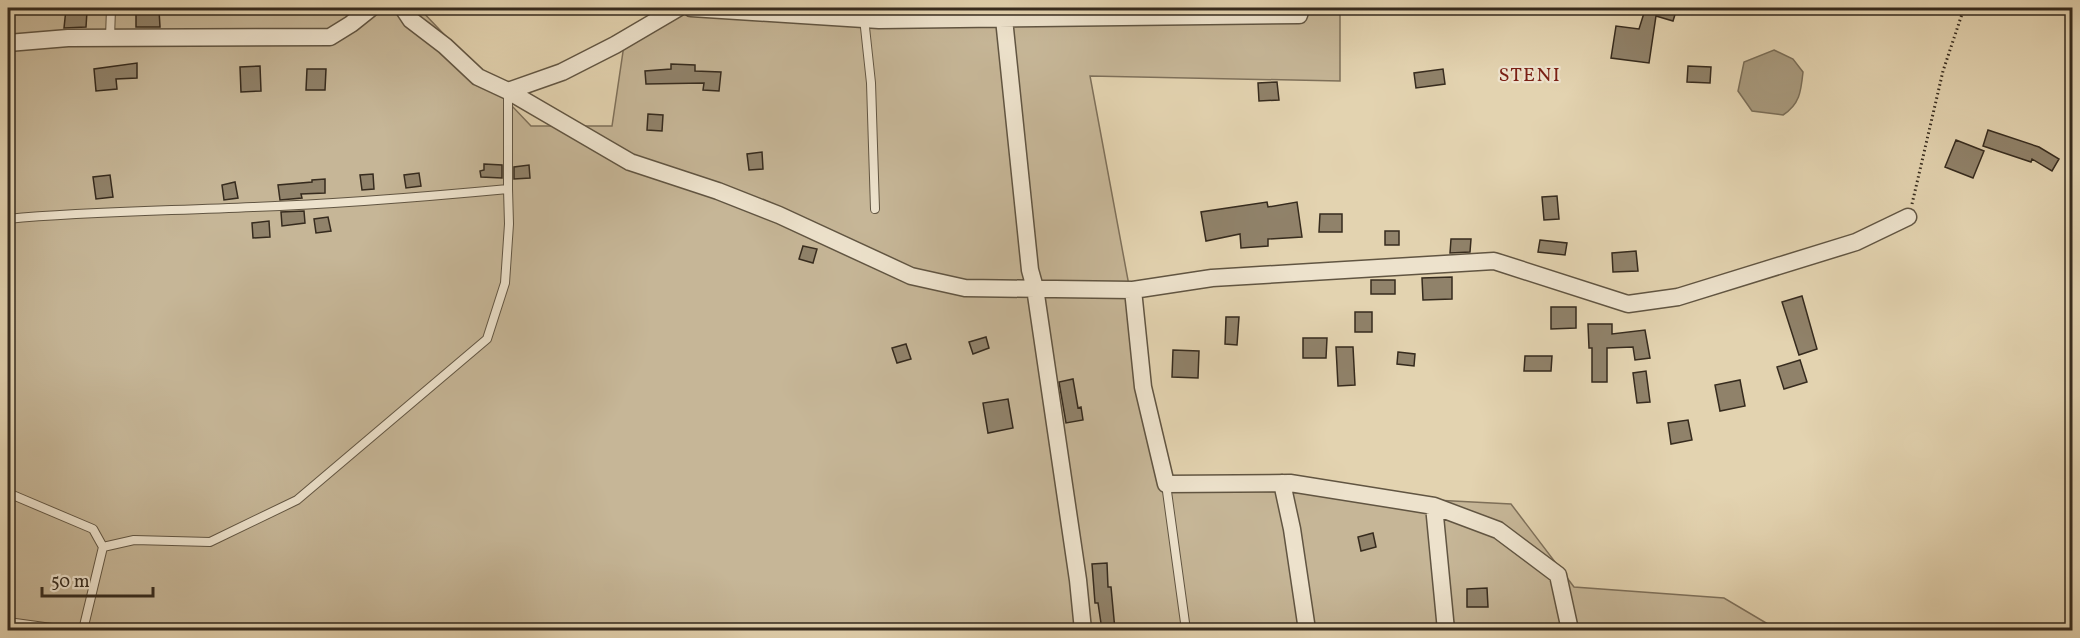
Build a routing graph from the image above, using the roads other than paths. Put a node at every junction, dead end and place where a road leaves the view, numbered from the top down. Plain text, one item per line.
1 (111, 8) edge
2 (371, 8) edge
3 (403, 8) edge
4 (678, 8) edge
5 (691, 8) edge
6 (1301, 8) edge
7 (864, 17) junction
8 (1004, 19) junction
9 (110, 38) junction
10 (8, 43) edge
11 (508, 91) junction
12 (508, 189) junction
13 (875, 209) dead end
14 (1908, 217) road end
15 (8, 219) edge
16 (1035, 288) junction
17 (1133, 290) junction
18 (1282, 483) junction
19 (1166, 484) junction
20 (8, 493) edge
21 (1434, 506) junction
22 (103, 547) junction
23 (8, 621) edge
24 (66, 630) edge
25 (83, 630) edge
26 (1083, 630) edge
27 (1186, 630) edge
28 (1307, 630) edge
29 (1446, 630) edge
30 (1570, 630) edge

1 - 9 lane
2 - 9 street
3 - 11 street
4 - 11 street
5 - 7 street
6 - 8 street
7 - 8 street
7 - 13 lane
8 - 16 street
9 - 10 street
11 - 12 lane
11 - 16 street
12 - 15 lane
12 - 22 lane
14 - 17 street
16 - 17 street
16 - 26 street
17 - 19 street
18 - 19 street
18 - 21 street
18 - 28 street
19 - 27 lane
20 - 22 lane
21 - 29 street
21 - 30 street
22 - 25 lane
23 - 24 lane

